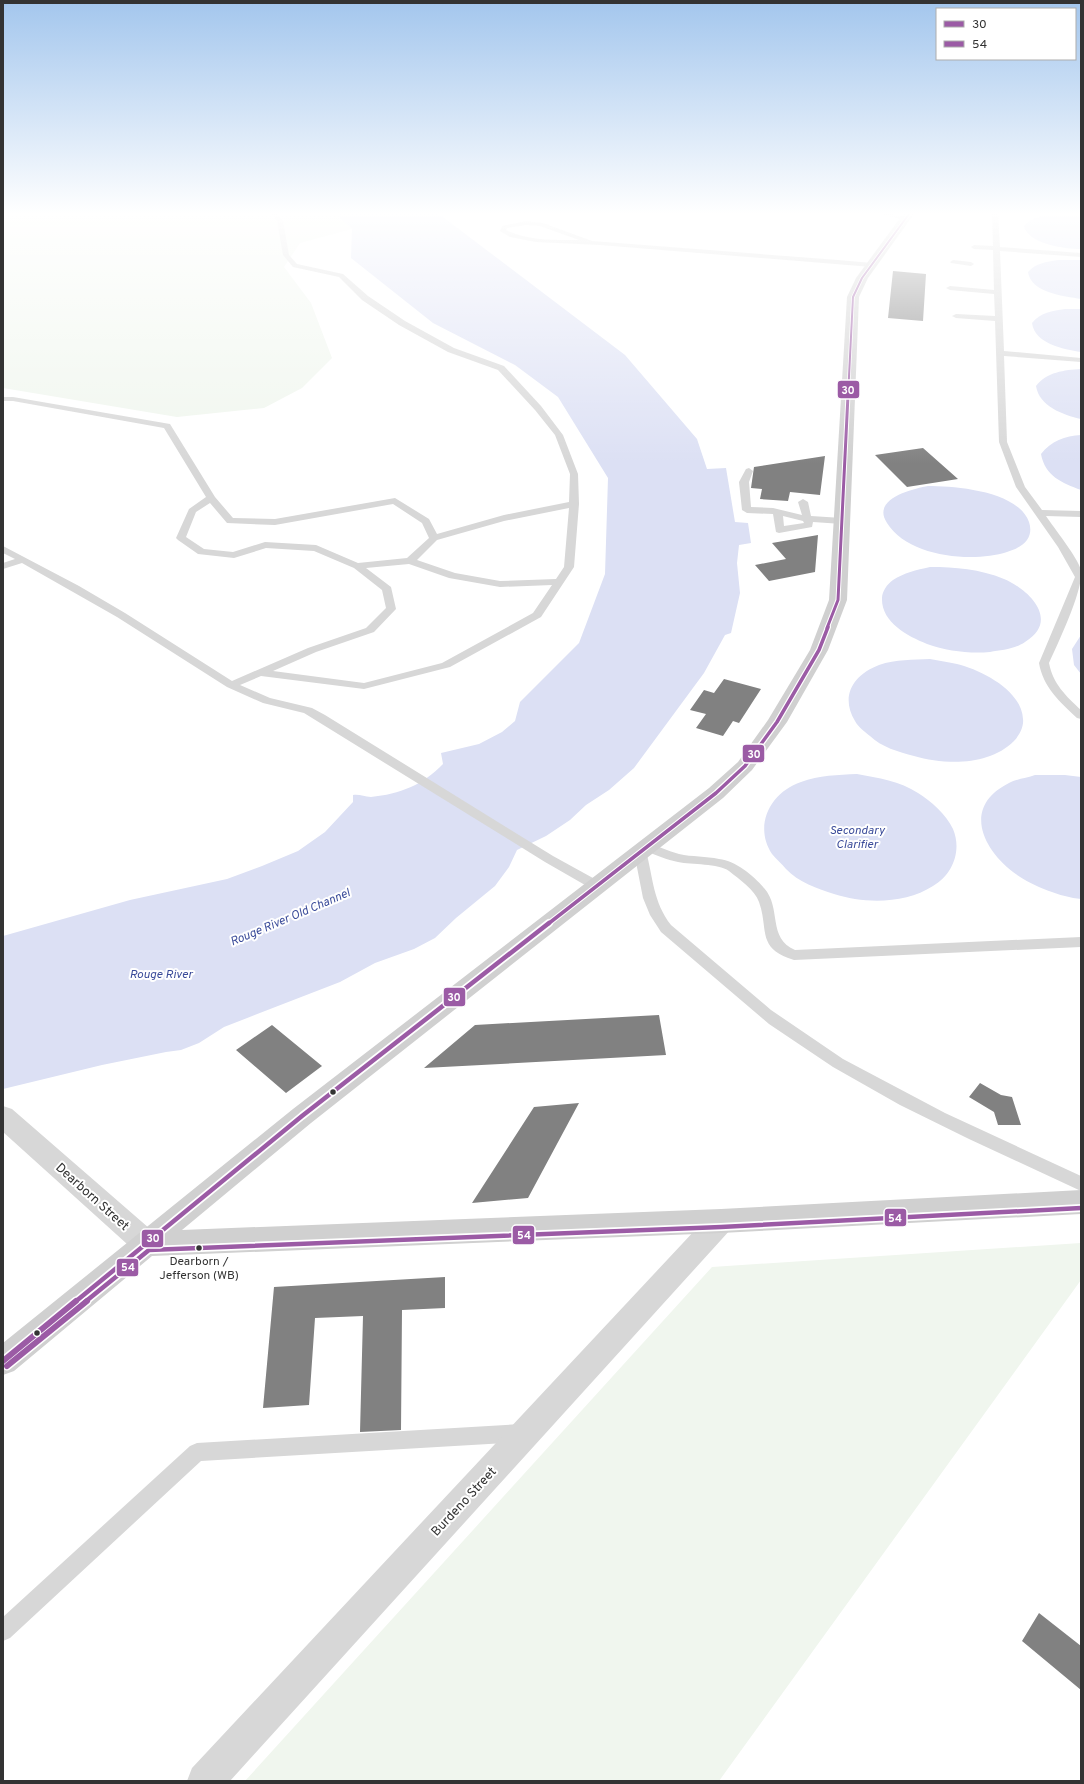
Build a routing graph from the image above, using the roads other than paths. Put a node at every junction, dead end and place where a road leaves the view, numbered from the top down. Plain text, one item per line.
1 (364, 297) edge
2 (853, 297) edge
3 (998, 297) edge
4 (956, 316) dead end
5 (999, 319) junction
6 (999, 353) junction
7 (1081, 360) edge
8 (3, 399) edge
9 (749, 471) dead end
10 (211, 498) junction
11 (803, 502) dead end
12 (574, 504) junction
13 (778, 512) junction
14 (1040, 513) junction
15 (1081, 514) edge
16 (807, 519) junction
17 (842, 521) junction
18 (434, 538) junction
19 (3, 549) edge
20 (22, 560) junction
21 (410, 561) junction
22 (3, 566) edge
23 (357, 566) junction
24 (559, 582) junction
25 (260, 673) junction
26 (231, 685) junction
27 (1081, 716) edge
28 (644, 849) junction
29 (597, 886) junction
30 (1081, 942) edge
31 (3, 1116) edge
32 (1081, 1184) edge
33 (1081, 1202) edge
34 (721, 1221) junction
35 (147, 1244) junction
36 (3, 1360) edge
37 (526, 1433) junction
38 (3, 1631) edge
39 (205, 1781) edge

1 - 12 lane
2 - 17 main road
3 - 5 lane
4 - 5 lane
5 - 6 lane
6 - 7 lane
6 - 14 lane
8 - 10 lane
9 - 13 lane
10 - 18 lane
10 - 23 lane
11 - 16 lane
12 - 18 lane
12 - 24 lane
13 - 16 lane
13 - 16 lane
14 - 15 lane
14 - 27 lane
16 - 17 lane
17 - 28 main road
18 - 21 lane
19 - 20 lane
20 - 22 lane
20 - 26 lane
21 - 23 lane
21 - 24 lane
23 - 25 lane
24 - 25 lane
25 - 26 lane
26 - 29 lane
28 - 29 main road
28 - 30 lane
28 - 32 lane
29 - 35 main road
31 - 35 street, Dearborn Street
33 - 34 main road
34 - 35 main road
34 - 37 street, Burdeno Street
35 - 36 main road
37 - 38 lane
37 - 39 street, Burdeno Street

